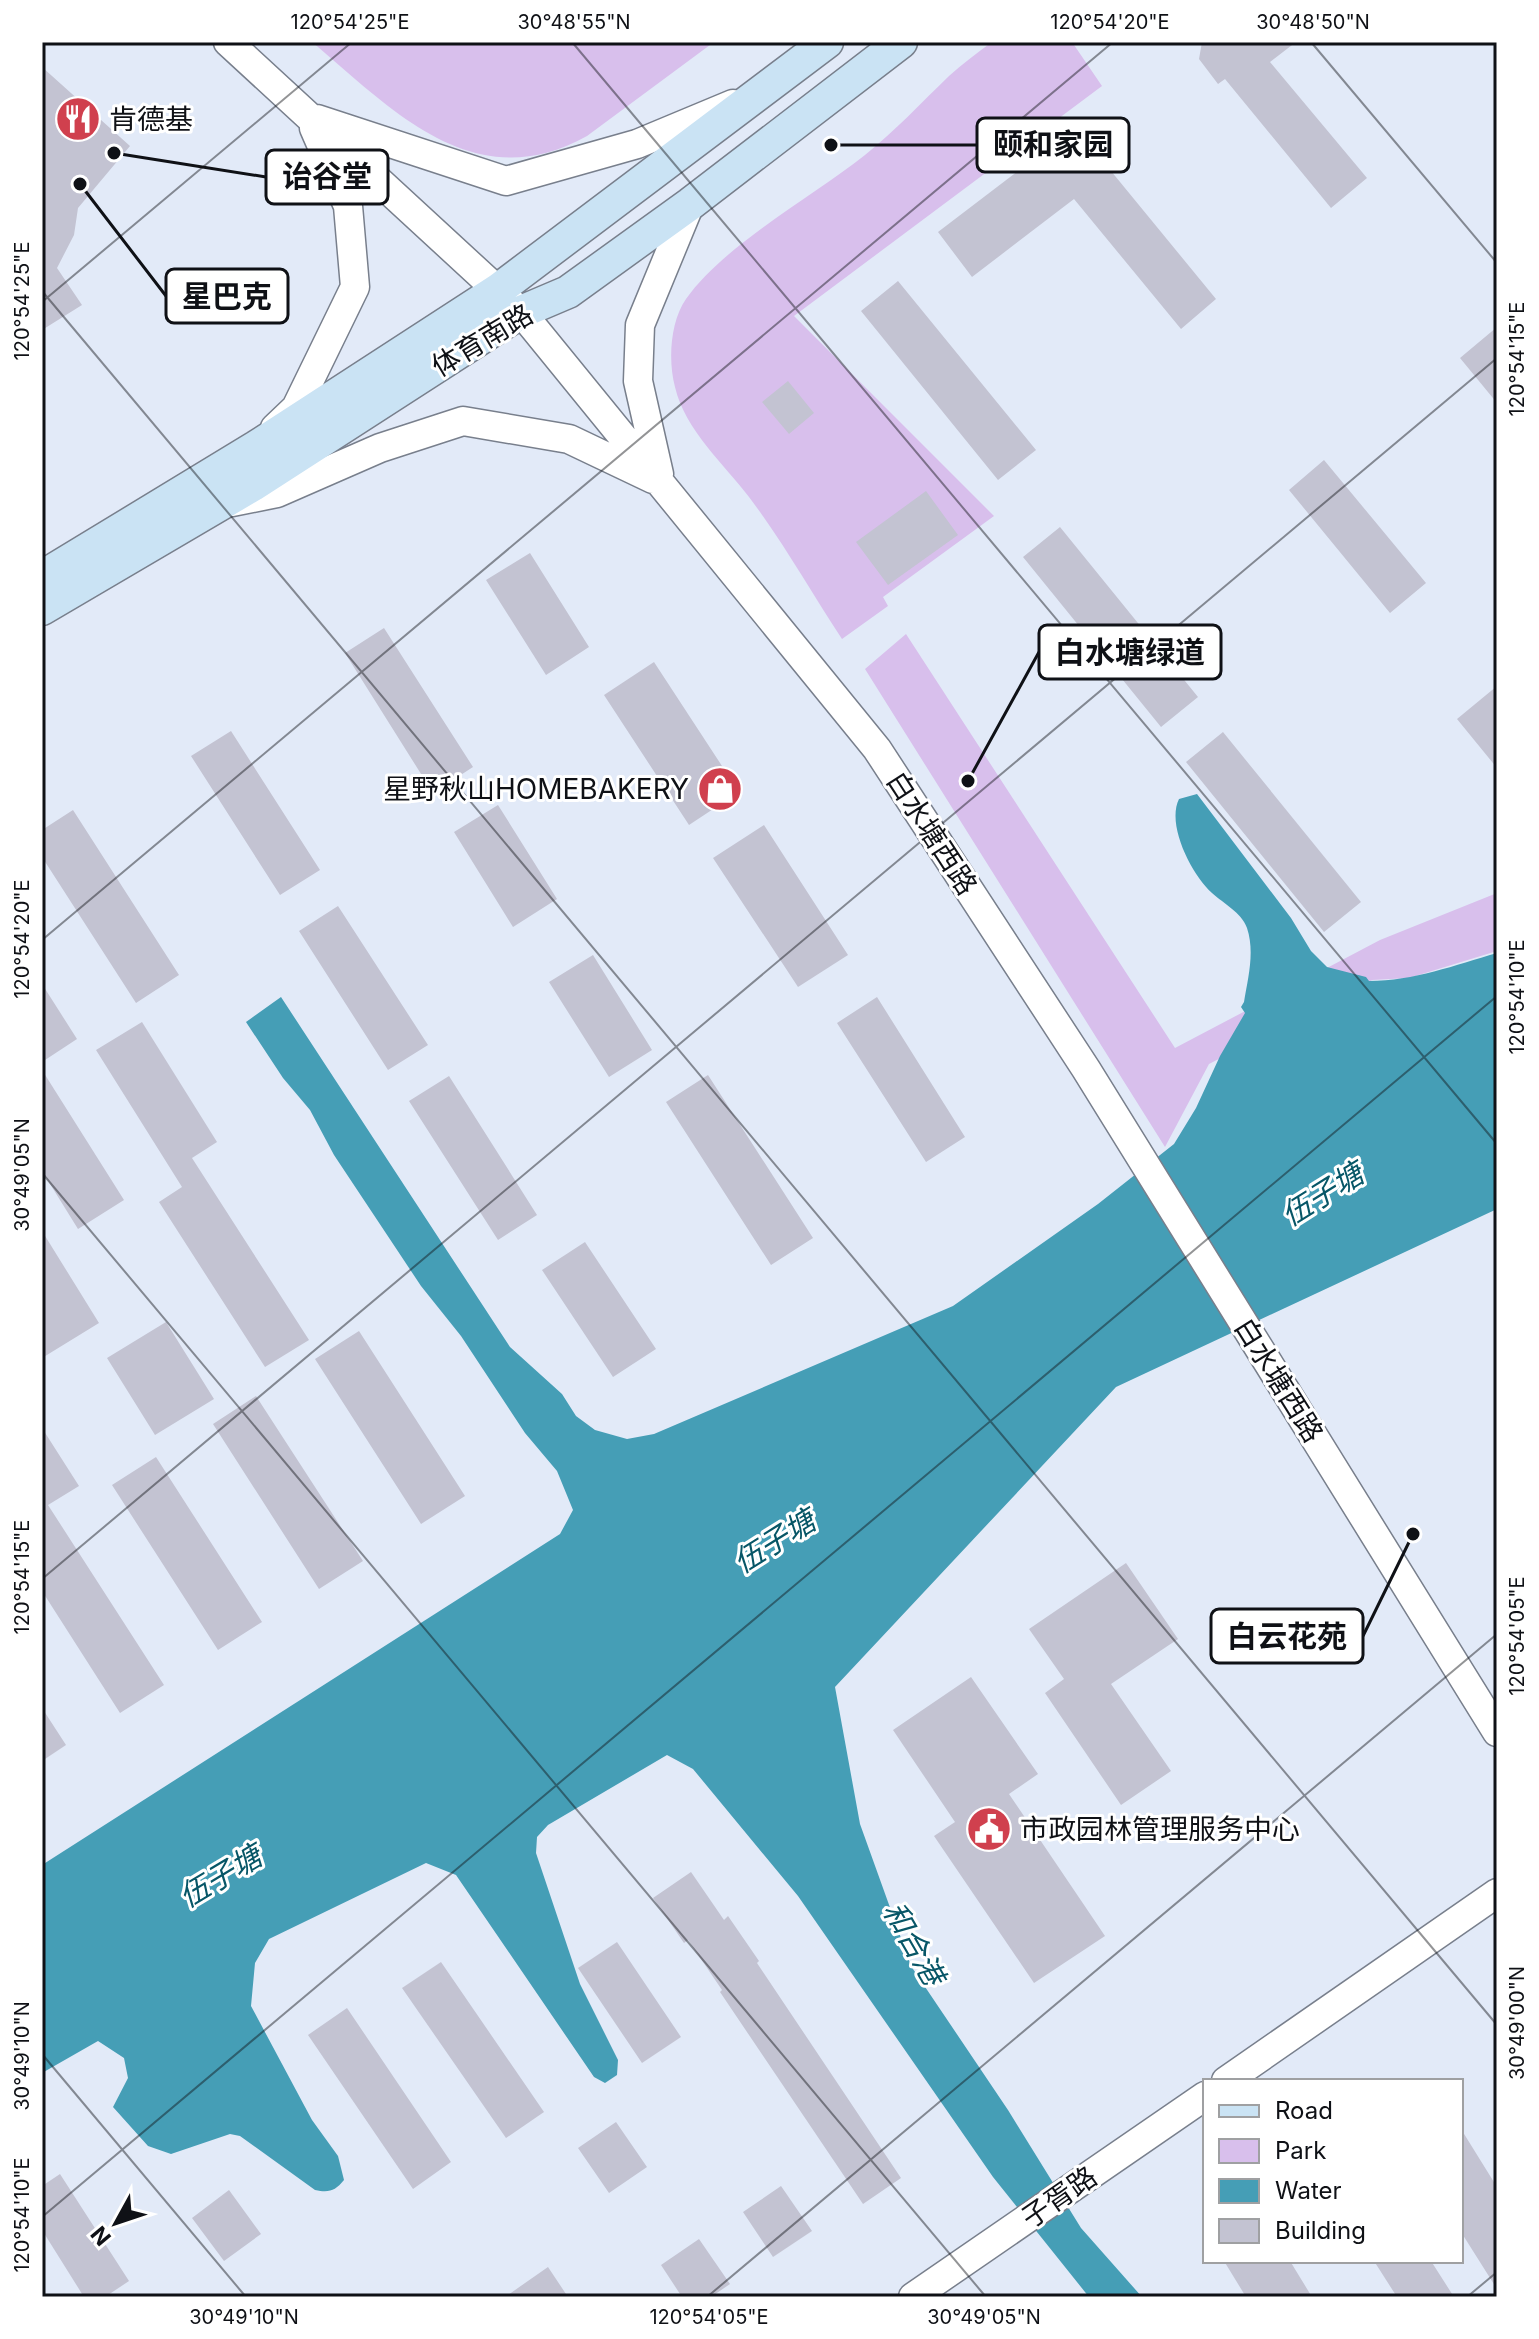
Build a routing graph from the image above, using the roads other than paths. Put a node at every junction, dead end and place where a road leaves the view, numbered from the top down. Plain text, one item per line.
1 (228, 42) edge
2 (827, 42) edge
3 (901, 42) edge
4 (760, 93) junction
5 (309, 116) junction
6 (690, 204) junction
7 (498, 290) junction
8 (521, 312) junction
9 (256, 447) junction
10 (661, 483) junction
11 (219, 504) junction
12 (42, 577) edge
13 (42, 609) edge
14 (1497, 1732) edge
15 (1497, 1893) edge
16 (1229, 2079) edge
17 (1203, 2097) edge
18 (913, 2297) edge

1 - 5 street, 白水塘西路
2 - 4 main road, 体育南路
3 - 6 main road, 体育南路
4 - 5 street
4 - 7 main road, 体育南路
5 - 7 street, 白水塘西路
5 - 9 street
6 - 8 main road, 体育南路
6 - 10 street
7 - 8 street, 白水塘西路
7 - 9 main road, 体育南路
8 - 10 street, 白水塘西路
8 - 11 main road, 体育南路
9 - 12 main road, 体育南路
10 - 11 street
10 - 14 street, 白水塘西路
11 - 13 main road, 体育南路
15 - 16 street
17 - 18 street, 子胥路

